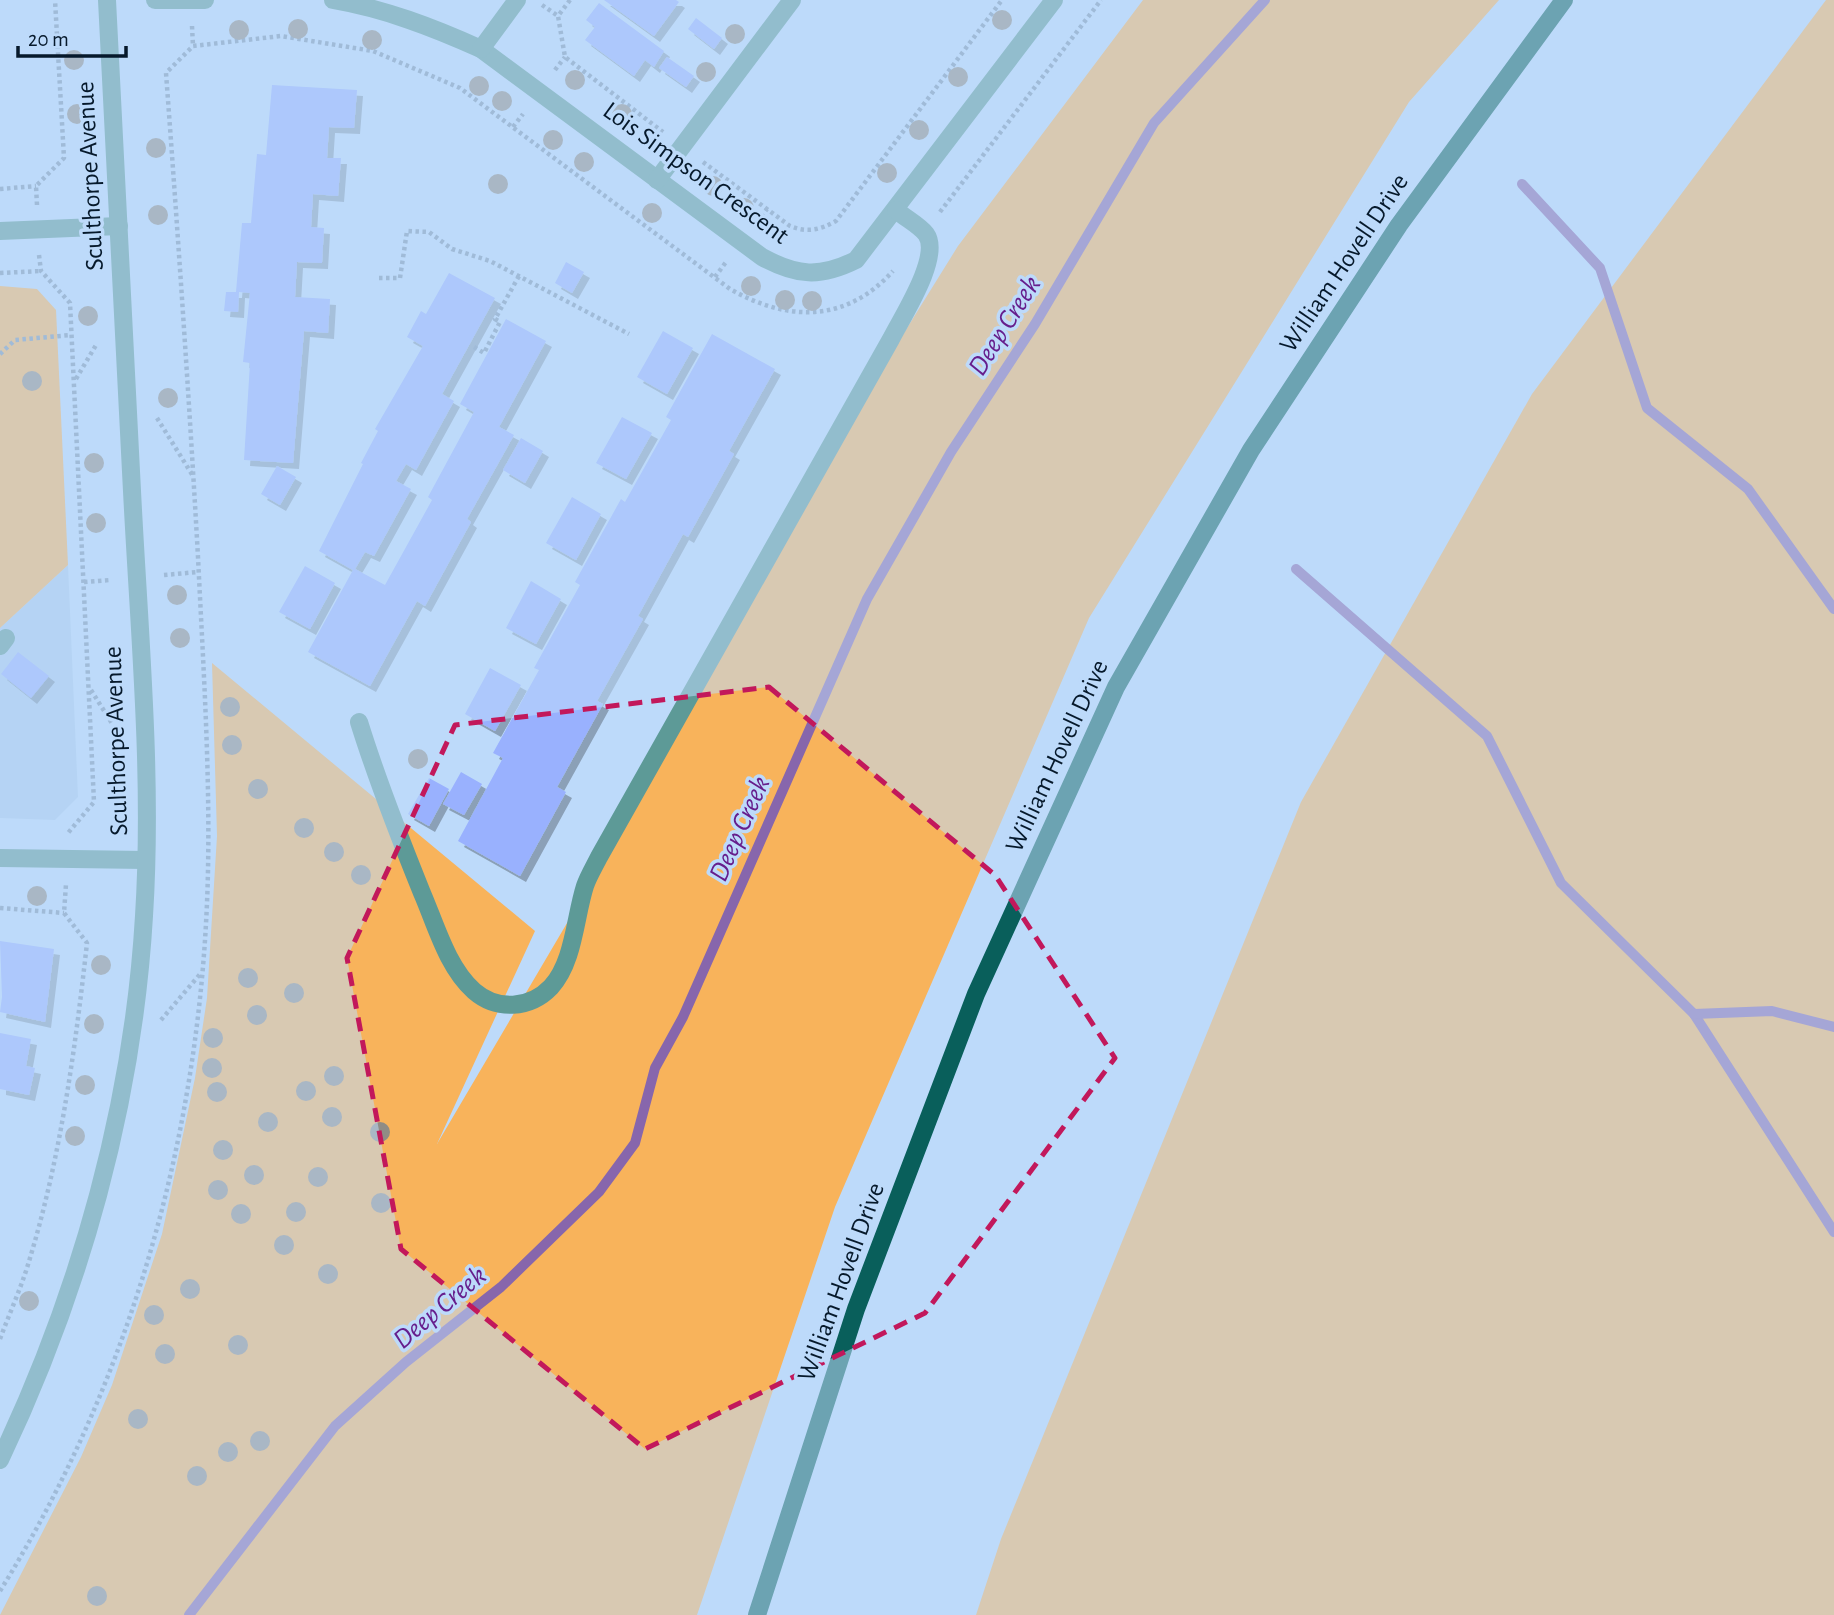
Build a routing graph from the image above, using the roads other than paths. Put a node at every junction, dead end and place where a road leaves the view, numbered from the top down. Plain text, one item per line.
1 (107, 0) edge
2 (155, 0) edge
3 (205, 0) edge
4 (332, 0) edge
5 (517, 0) edge
6 (792, 0) edge
7 (1054, 0) edge
8 (1564, 0) edge
9 (481, 49) junction
10 (657, 180) junction
11 (896, 211) junction
12 (119, 226) junction
13 (0, 231) edge
14 (359, 722) dead end
15 (0, 858) edge
16 (145, 860) junction
17 (0, 1460) edge
18 (757, 1615) edge

1 - 12 street, Sculthorpe Avenue
2 - 3 street
4 - 9 street, Lois Simpson Crescent
5 - 9 street
6 - 10 street
7 - 11 street, Lois Simpson Crescent
8 - 18 main road, William Hovell Drive
9 - 10 street, Lois Simpson Crescent
10 - 11 street, Lois Simpson Crescent
11 - 14 street
12 - 13 street
12 - 16 street, Sculthorpe Avenue
15 - 16 street
16 - 17 street, Sculthorpe Avenue

